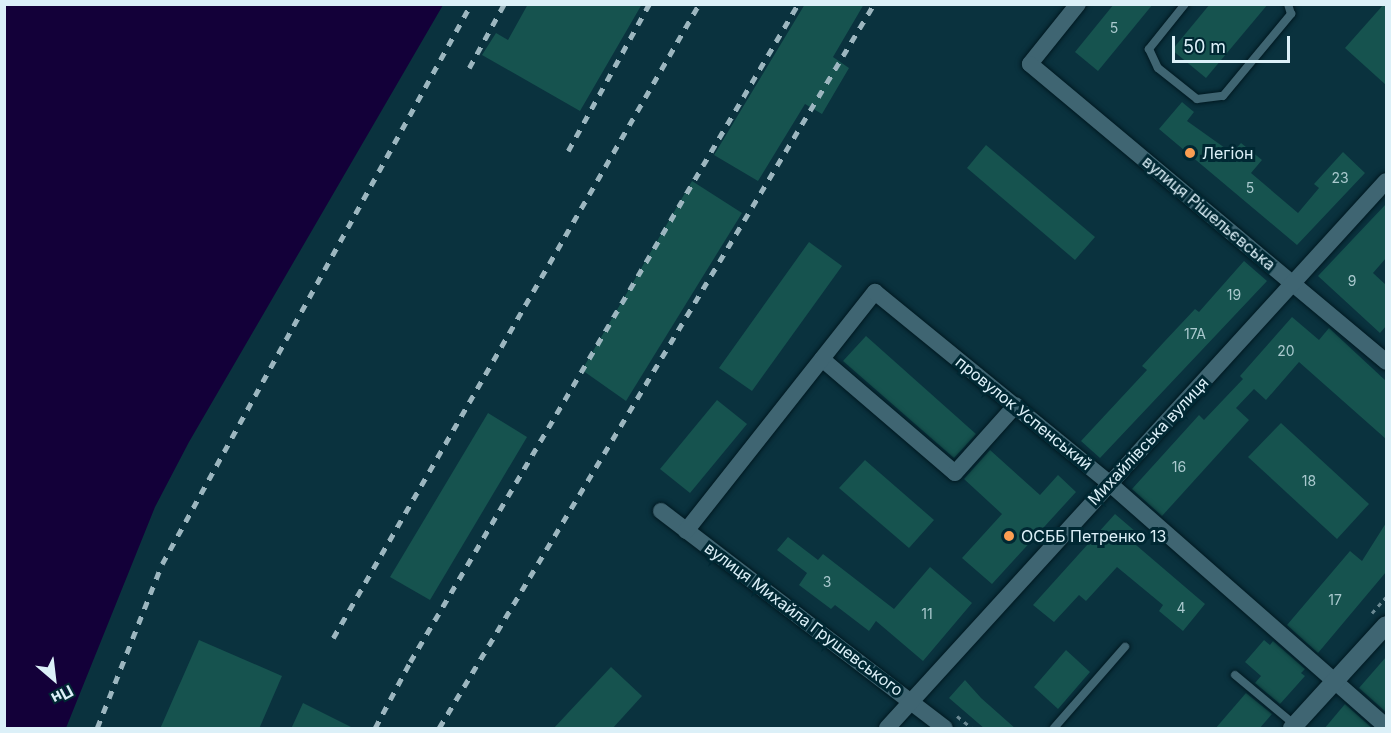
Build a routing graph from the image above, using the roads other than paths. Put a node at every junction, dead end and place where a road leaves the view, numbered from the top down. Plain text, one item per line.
1 (1078, 4) edge
2 (1185, 4) edge
3 (1288, 4) edge
4 (1386, 181) edge
5 (1294, 284) junction
6 (822, 359) junction
7 (1386, 362) edge
8 (1016, 405) junction
9 (1109, 483) junction
10 (661, 512) dead end
11 (686, 531) junction
12 (1386, 625) edge
13 (1125, 647) dead end
14 (1235, 675) dead end
15 (1335, 679) junction
16 (913, 701) junction
17 (1386, 726) edge
18 (1294, 727) edge
19 (887, 729) edge
20 (945, 729) edge
21 (1054, 729) edge

1 - 5 street, вулиця Рішельєвська
2 - 3 lane
4 - 5 street, Михайлівська вулиця
5 - 7 street, вулиця Рішельєвська
5 - 9 street, Михайлівська вулиця
6 - 8 street, провулок Успенський
6 - 8 street
6 - 11 street
8 - 9 street, провулок Успенський
9 - 15 street, провулок Успенський
9 - 16 street, Михайлівська вулиця
10 - 11 street, вулиця Михайла Грушевського
11 - 16 street, вулиця Михайла Грушевського
12 - 15 street
13 - 21 lane
14 - 18 lane
15 - 17 street, провулок Успенський
15 - 18 street
16 - 19 street, Михайлівська вулиця
16 - 20 street, вулиця Михайла Грушевського

